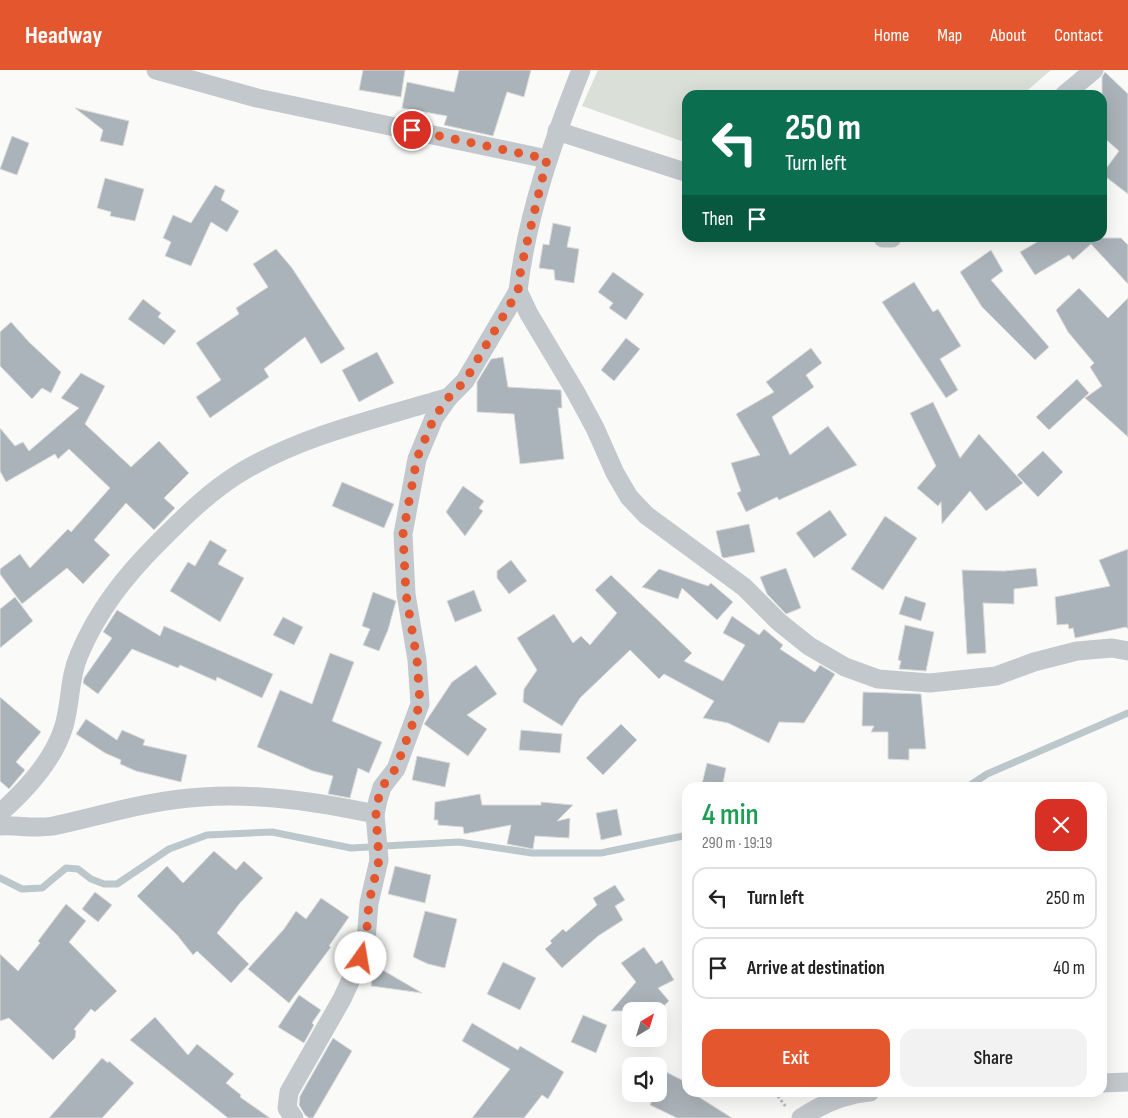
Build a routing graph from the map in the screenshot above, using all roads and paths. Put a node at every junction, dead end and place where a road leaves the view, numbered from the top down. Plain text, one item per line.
1 (156, 70) edge
2 (581, 70) edge
3 (1094, 70) edge
4 (1070, 90) edge
5 (557, 130) junction
6 (547, 159) junction
7 (682, 171) edge
8 (518, 291) junction
9 (449, 397) junction
10 (1128, 651) edge
11 (0, 814) edge
12 (376, 814) junction
13 (0, 826) edge
14 (1128, 1082) edge
15 (1107, 1083) edge
16 (842, 1097) edge
17 (294, 1118) edge
18 (801, 1118) edge

1 - 6 street
2 - 5 street
3 - 4 street
5 - 6 street
5 - 7 street
6 - 8 street
8 - 9 street
8 - 10 street
9 - 11 street
9 - 12 street
12 - 13 street
12 - 17 street
14 - 15 street
16 - 18 street

